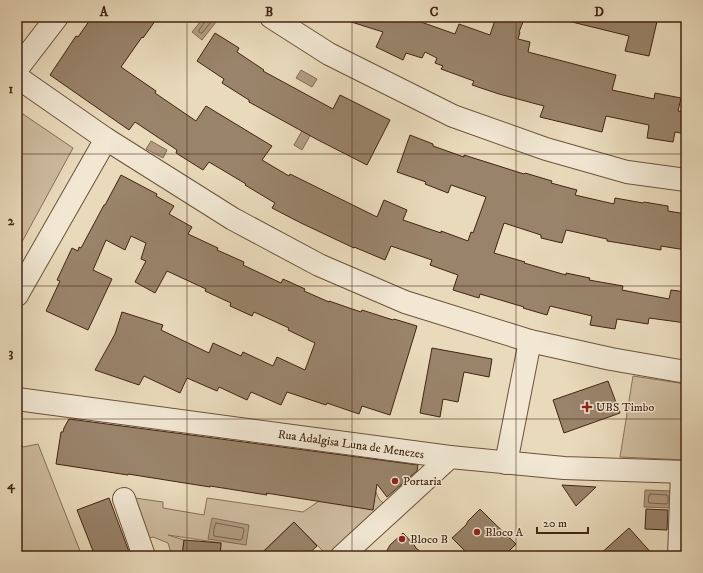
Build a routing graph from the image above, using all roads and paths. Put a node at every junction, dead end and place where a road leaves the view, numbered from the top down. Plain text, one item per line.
1 (57, 17) edge
2 (271, 17) edge
3 (17, 69) edge
4 (17, 77) edge
5 (106, 139) junction
6 (686, 180) edge
7 (17, 295) edge
8 (530, 341) junction
9 (686, 372) edge
10 (17, 399) edge
11 (450, 457) junction
12 (506, 463) junction
13 (684, 472) edge
14 (124, 498) dead end
15 (144, 556) edge
16 (342, 556) edge
17 (679, 556) edge

1 - 3 street
2 - 6 street
4 - 5 street
5 - 7 street
5 - 8 street
8 - 9 street
8 - 12 street
10 - 11 street, Rua Adalgisa Luna de Menezes
11 - 12 street, Rua Adalgisa Luna de Menezes
11 - 16 street
12 - 13 street, Rua Adalgisa Luna de Menezes
13 - 17 street
14 - 15 street

